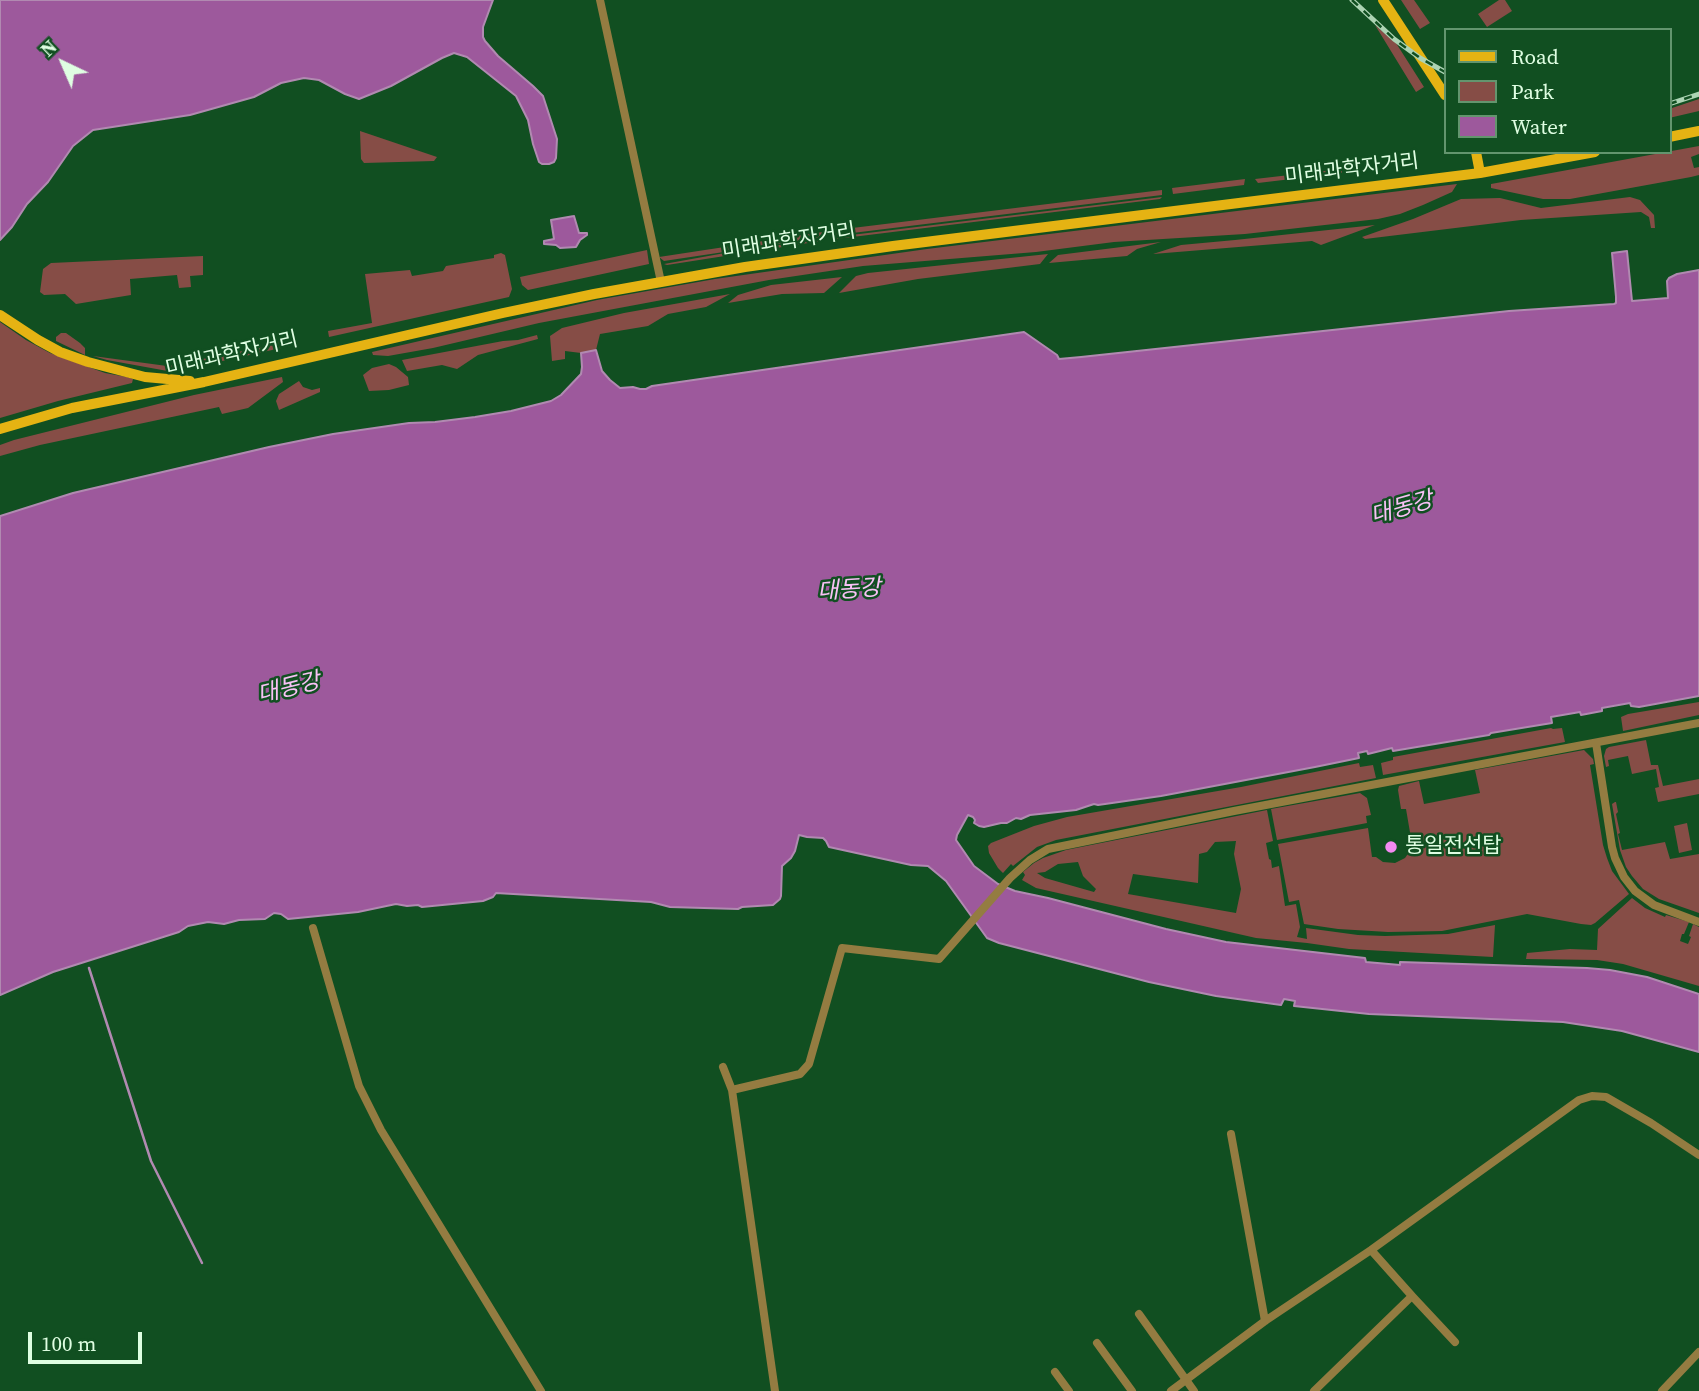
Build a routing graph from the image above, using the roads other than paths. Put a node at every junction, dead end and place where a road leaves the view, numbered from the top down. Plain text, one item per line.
1 (600, 0) edge
2 (1385, 1) edge
3 (1444, 93) edge
4 (1699, 131) edge
5 (1671, 137) edge
6 (1476, 154) edge
7 (1584, 154) edge
8 (1480, 173) junction
9 (661, 282) junction
10 (0, 315) edge
11 (204, 382) junction
12 (0, 429) edge
13 (1699, 723) edge
14 (1596, 743) junction
15 (1699, 922) edge
16 (313, 928) dead end
17 (723, 1067) dead end
18 (732, 1090) junction
19 (1231, 1133) dead end
20 (1699, 1155) edge
21 (1371, 1250) junction
22 (1412, 1296) junction
23 (1139, 1314) dead end
24 (1265, 1321) junction
25 (1455, 1342) dead end
26 (1097, 1343) dead end
27 (1699, 1352) edge
28 (1055, 1373) dead end
29 (1186, 1380) junction
30 (541, 1391) edge
31 (775, 1391) edge
32 (1069, 1391) edge
33 (1132, 1391) edge
34 (1171, 1391) edge
35 (1195, 1391) edge
36 (1314, 1391) edge
37 (1662, 1391) edge

1 - 9 street
2 - 3 main road
4 - 5 main road
6 - 8 main road
7 - 8 main road, 미래과학자거리
8 - 9 main road, 미래과학자거리
9 - 11 main road, 미래과학자거리
10 - 11 main road
11 - 12 main road, 미래과학자거리
13 - 14 street
14 - 15 street
14 - 18 street
16 - 30 street
17 - 18 street
18 - 31 street
19 - 24 street
20 - 21 street
21 - 22 street
21 - 24 street
22 - 25 street
22 - 36 street
23 - 29 street
24 - 29 street
26 - 33 street
27 - 37 street
28 - 32 street
29 - 34 street
29 - 35 street

